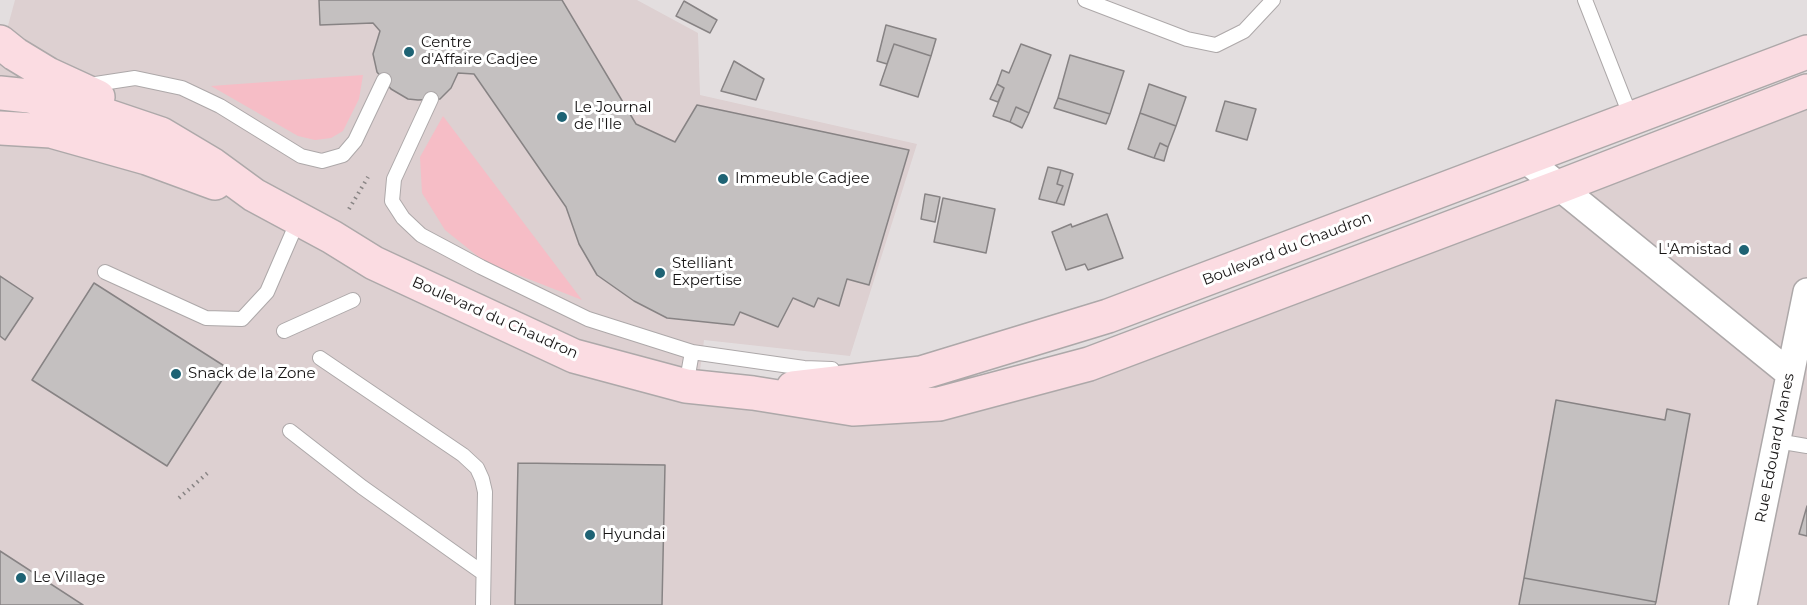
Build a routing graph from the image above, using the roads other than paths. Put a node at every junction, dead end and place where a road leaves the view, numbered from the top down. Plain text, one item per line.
1 (1085, 0) edge
2 (1274, 0) edge
3 (1585, 0) edge
4 (0, 42) edge
5 (1807, 52) edge
6 (384, 80) dead end
7 (78, 87) junction
8 (1807, 91) edge
9 (0, 93) edge
10 (431, 99) dead end
11 (1634, 118) junction
12 (0, 128) edge
13 (161, 134) junction
14 (1524, 158) junction
15 (1561, 186) junction
16 (254, 195) junction
17 (299, 218) junction
18 (105, 272) dead end
19 (1807, 292) edge
20 (353, 300) dead end
21 (284, 332) dead end
22 (692, 352) junction
23 (320, 358) dead end
24 (921, 373) junction
25 (1789, 373) junction
26 (686, 386) junction
27 (753, 393) junction
28 (290, 430) dead end
29 (1777, 441) junction
30 (1807, 446) edge
31 (483, 573) junction
32 (483, 605) edge
33 (1743, 605) edge

1 - 2 lane
3 - 11 lane
4 - 7 main road
5 - 11 main road, Boulevard du Chaudron
6 - 7 lane
7 - 13 main road
8 - 15 main road, Boulevard du Chaudron
9 - 13 main road, Boulevard du Chaudron
10 - 22 lane
11 - 14 main road, Boulevard du Chaudron
12 - 16 main road, Boulevard du Chaudron
13 - 16 main road, Boulevard du Chaudron
14 - 15 street
14 - 24 main road, Boulevard du Chaudron
15 - 25 street
15 - 27 main road, Boulevard du Chaudron
16 - 17 main road, Boulevard du Chaudron
17 - 18 lane
17 - 26 main road, Boulevard du Chaudron
19 - 25 street, Rue Edouard Manes
20 - 21 lane
22 - 24 lane
22 - 26 lane
23 - 31 lane
24 - 27 main road, Boulevard du Chaudron
25 - 29 street, Rue Edouard Manes
26 - 27 main road, Boulevard du Chaudron
28 - 31 lane
29 - 30 lane
29 - 33 street, Rue Edouard Manes
31 - 32 lane

